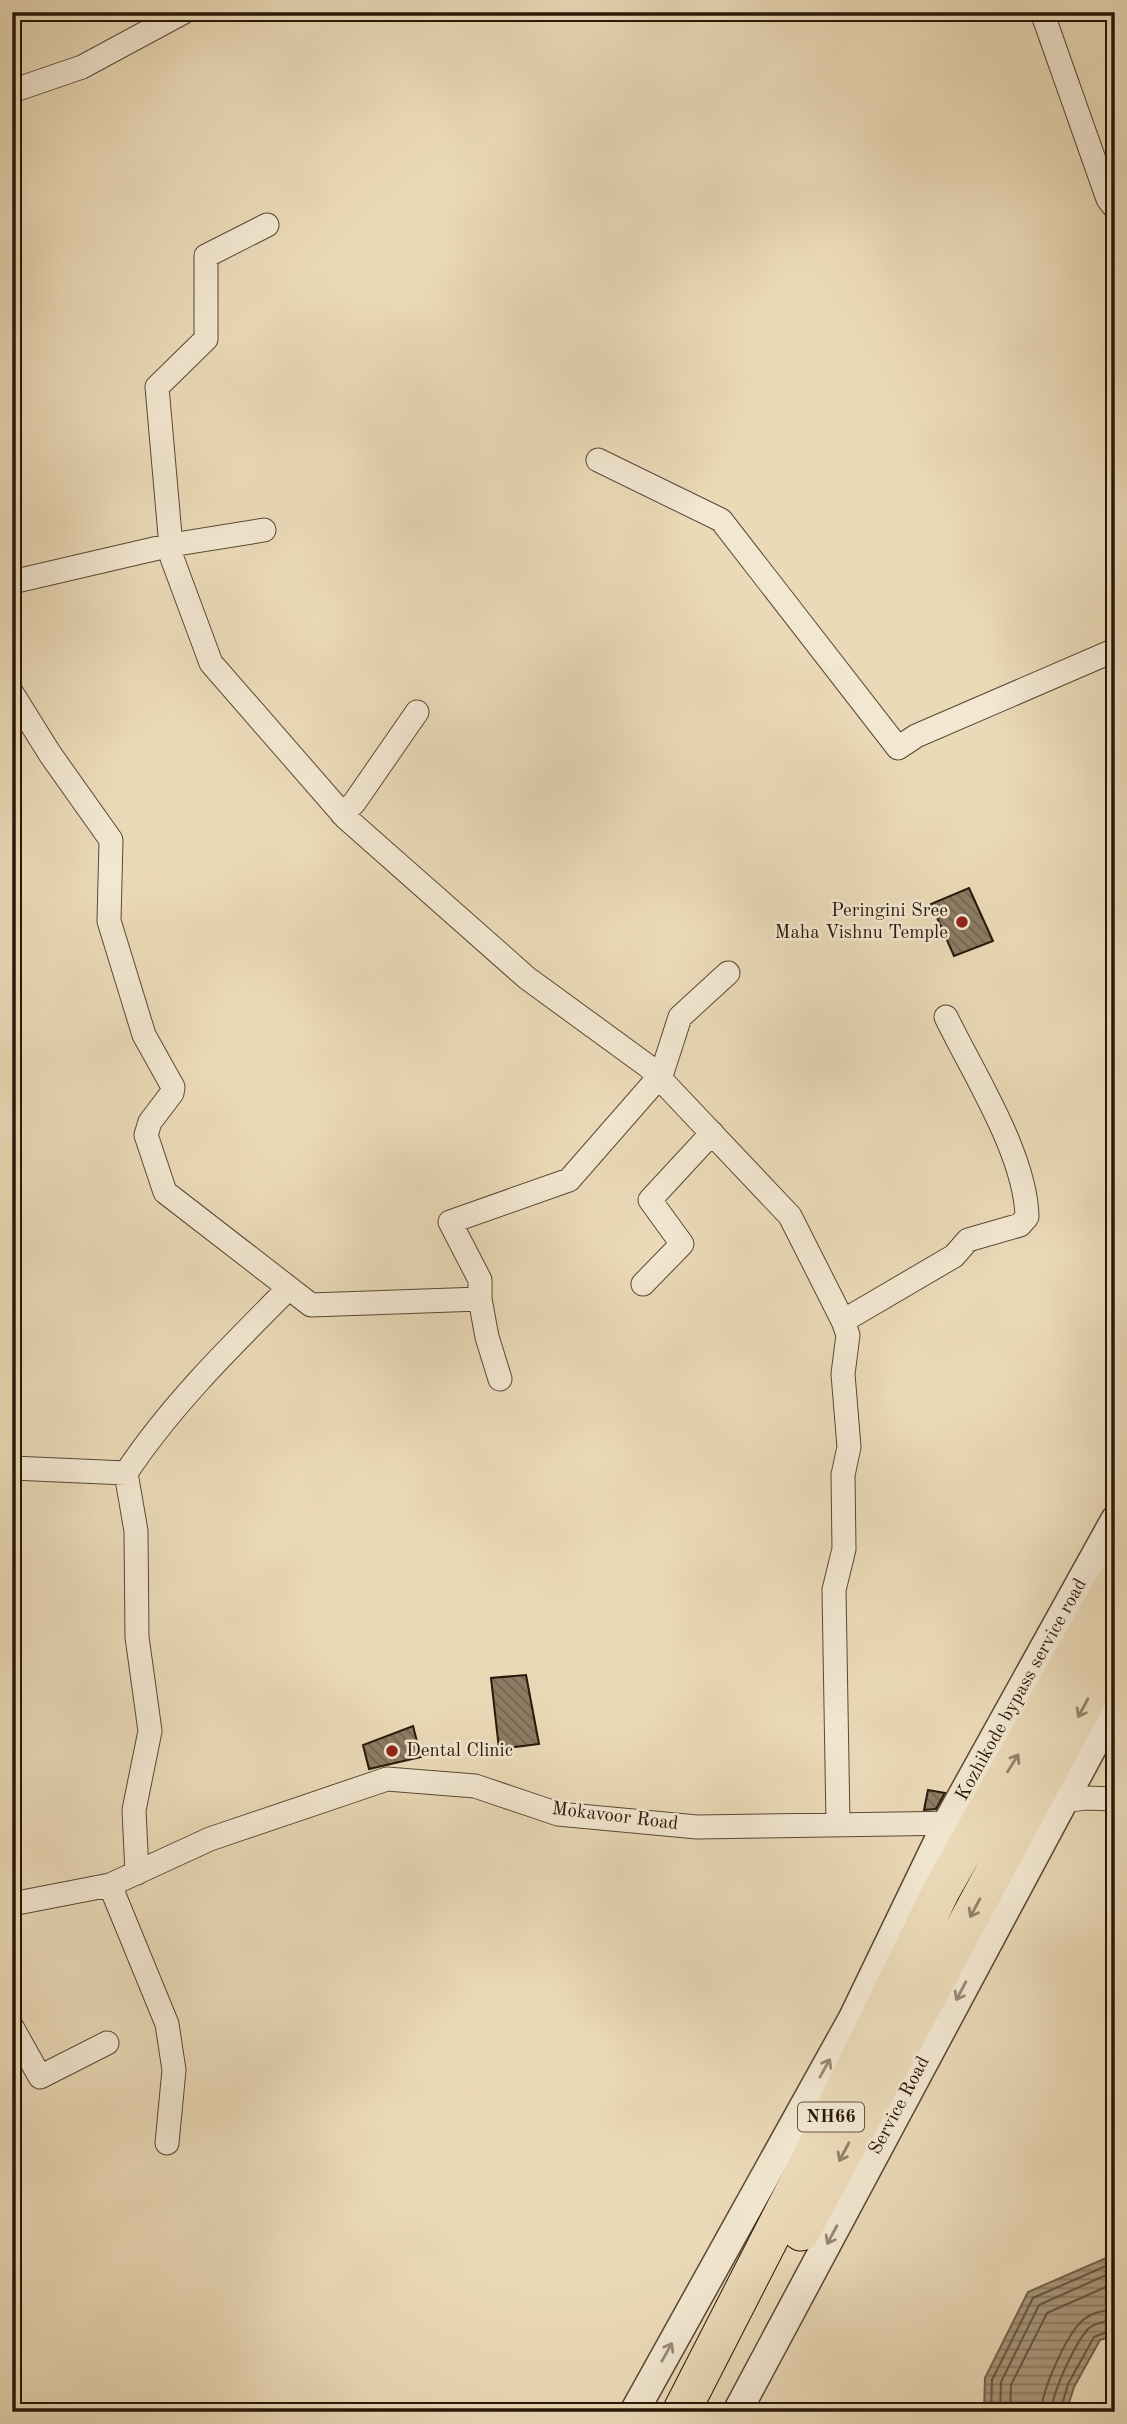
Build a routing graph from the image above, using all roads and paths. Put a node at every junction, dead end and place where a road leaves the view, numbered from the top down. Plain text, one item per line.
1 (184, 12) edge
2 (1042, 12) edge
3 (12, 91) edge
4 (1115, 208) edge
5 (267, 225) dead end
6 (598, 460) dead end
7 (264, 530) dead end
8 (171, 545) junction
9 (12, 582) edge
10 (1115, 650) edge
11 (12, 693) edge
12 (417, 712) dead end
13 (342, 814) junction
14 (728, 973) dead end
15 (946, 1017) dead end
16 (660, 1078) junction
17 (712, 1133) junction
18 (643, 1284) dead end
19 (289, 1288) junction
20 (480, 1299) junction
21 (843, 1321) junction
22 (500, 1379) dead end
23 (12, 1468) edge
24 (126, 1473) junction
25 (1115, 1520) edge
26 (1115, 1582) edge
27 (1115, 1647) edge
28 (1115, 1705) edge
29 (1115, 1799) edge
30 (1045, 1804) junction
31 (838, 1823) junction
32 (963, 1823) junction
33 (137, 1873) junction
34 (110, 1885) junction
35 (12, 1904) edge
36 (12, 2027) edge
37 (107, 2043) dead end
38 (167, 2143) dead end
39 (634, 2412) edge
40 (681, 2412) edge
41 (704, 2412) edge
42 (737, 2412) edge

1 - 3 street
2 - 4 street
5 - 8 street
6 - 10 street
7 - 8 street
8 - 9 street
8 - 13 street
11 - 19 street
12 - 13 street
13 - 16 street
14 - 16 street
15 - 21 street
16 - 17 street
16 - 20 street
17 - 18 street
17 - 21 street
19 - 20 street
19 - 24 street
20 - 22 street
21 - 31 street
23 - 24 street
24 - 33 street
25 - 32 street, Kozhikode bypass service road
32 -> 26 highway, NH66
27 -> 30 highway
28 - 30 street, Service Road
29 - 30 street, Mokavoor Road
30 - 32 street, Mokavoor Road
30 -> 41 highway
30 -> 42 street, Service Road
31 - 32 street, Mokavoor Road
31 - 33 street, Mokavoor Road
39 -> 32 street, Kozhikode bypass service road
32 - 40 highway, NH66
33 - 34 street, Mokavoor Road
34 - 35 street, Mokavoor Road
34 - 38 street
36 - 37 street

